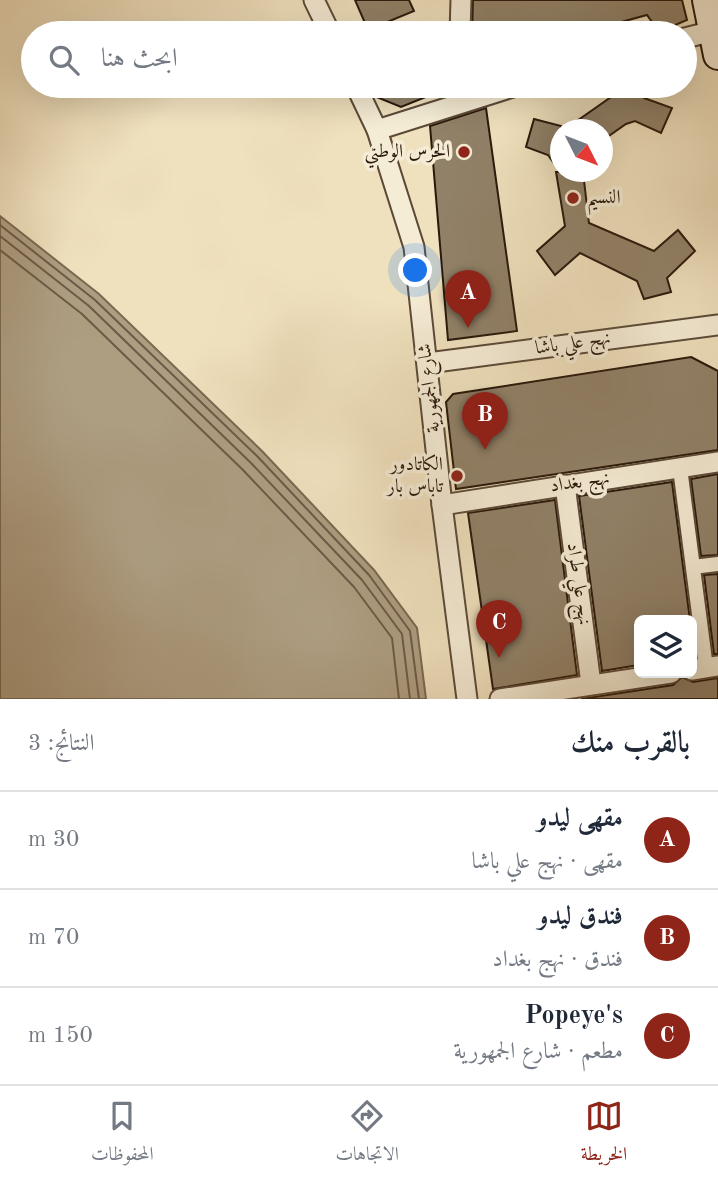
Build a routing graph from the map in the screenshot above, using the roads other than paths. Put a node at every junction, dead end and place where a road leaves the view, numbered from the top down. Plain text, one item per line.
1 (314, 0) edge
2 (461, 0) edge
3 (708, 0) edge
4 (324, 21) edge
5 (460, 21) edge
6 (697, 40) edge
7 (715, 43) edge
8 (362, 98) edge
9 (451, 98) edge
10 (377, 130) junction
11 (718, 325) edge
12 (428, 363) junction
13 (718, 462) edge
14 (680, 468) junction
15 (565, 485) junction
16 (442, 505) junction
17 (718, 564) edge
18 (693, 567) junction
19 (705, 668) edge
20 (635, 678) edge
21 (592, 684) junction
22 (566, 694) edge
23 (467, 699) edge
24 (500, 699) edge

1 - 4 street
2 - 5 street
3 - 7 main road
6 - 7 street
8 - 10 street, شارع الجمهورية
9 - 10 street
10 - 12 street, شارع الجمهورية
11 - 12 street, نهج علي باشا
12 - 16 street, شارع الجمهورية
13 - 14 street, نهج بغداد
14 - 15 street, نهج بغداد
14 - 18 street
15 - 16 street, نهج بغداد
15 - 21 street, نهج علي طراد
16 - 23 street, شارع الجمهورية
17 - 18 street
18 - 19 street
20 - 21 street
21 - 22 street
22 - 24 street

